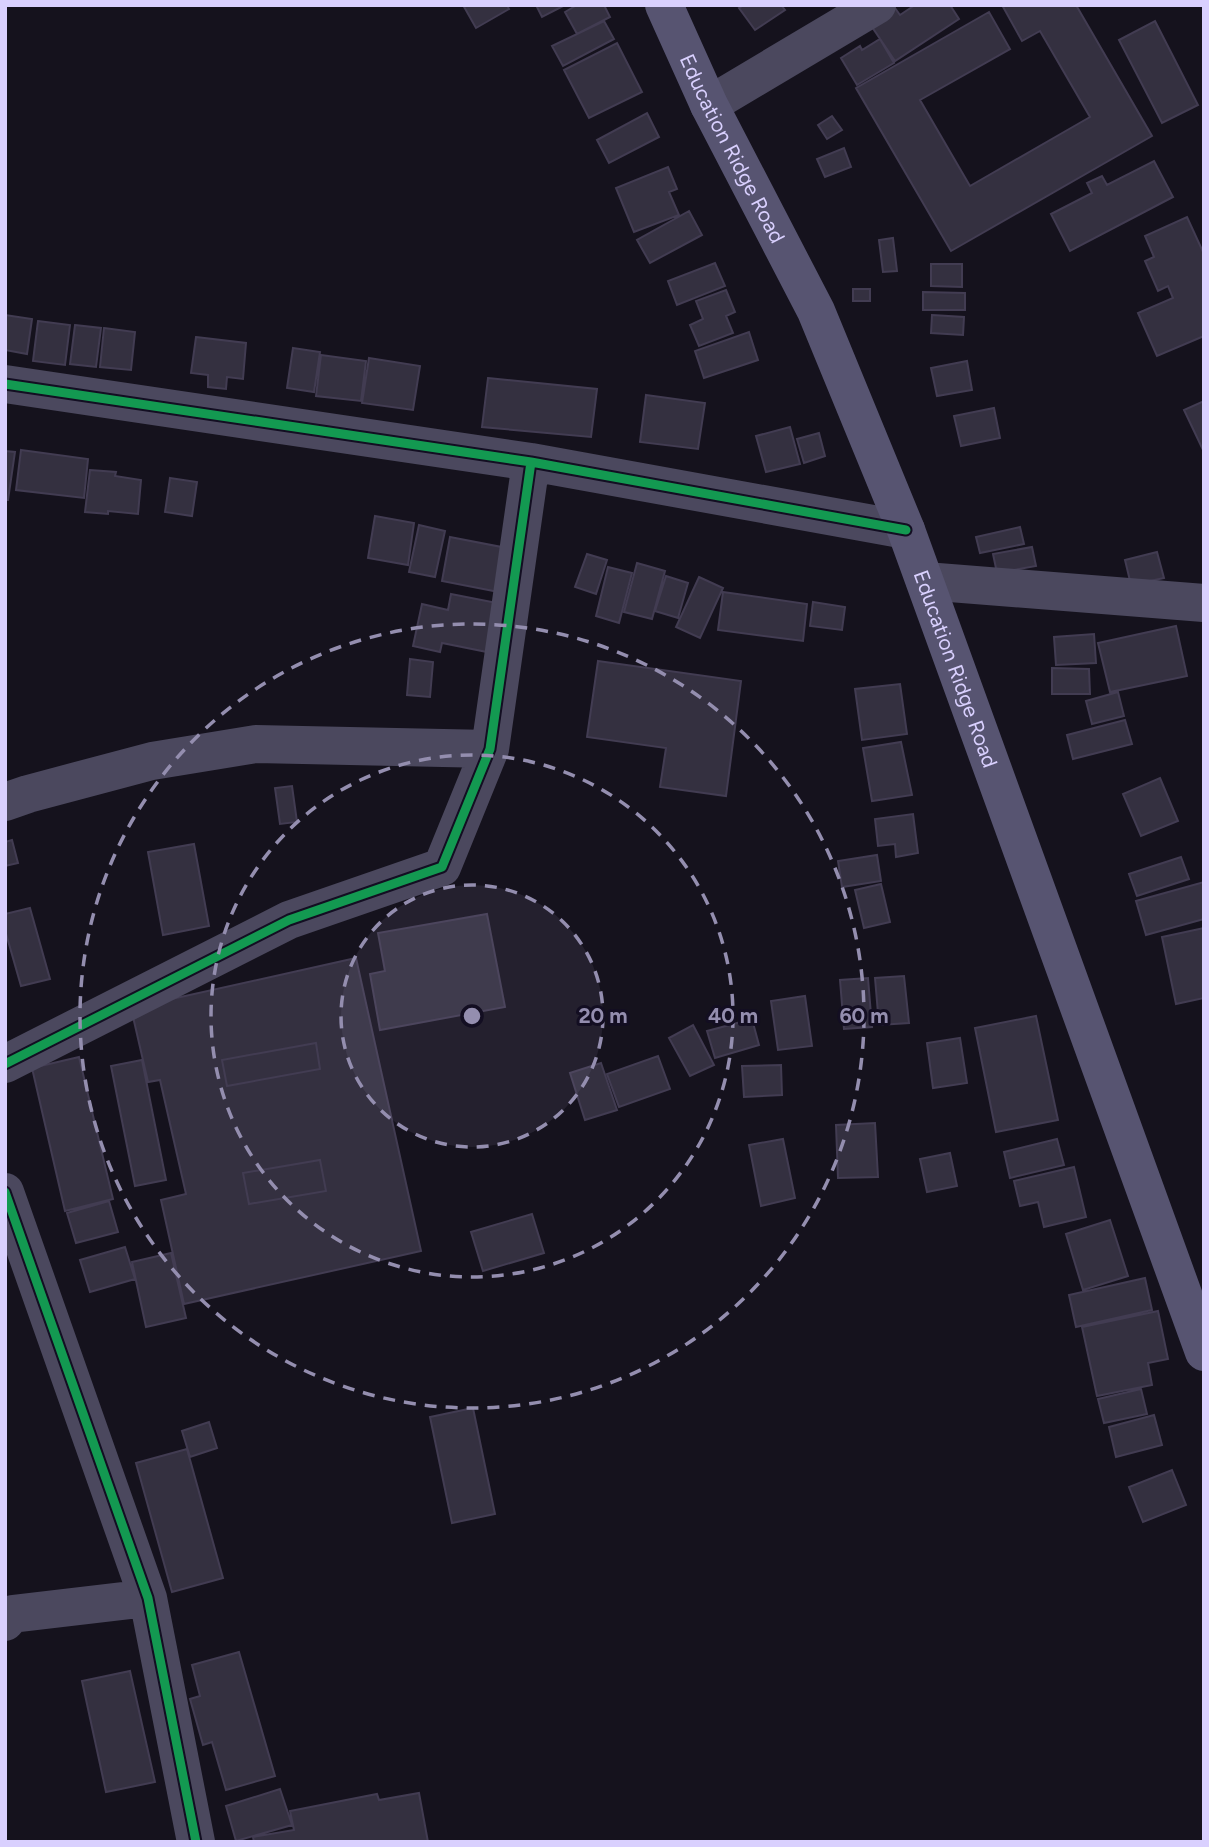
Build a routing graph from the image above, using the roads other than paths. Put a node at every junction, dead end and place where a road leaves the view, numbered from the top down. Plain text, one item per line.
1 (664, 5) edge
2 (877, 5) edge
3 (709, 105) junction
4 (5, 384) edge
5 (531, 462) junction
6 (906, 530) junction
7 (926, 581) junction
8 (1204, 603) edge
9 (490, 749) junction
10 (5, 802) edge
11 (5, 1063) edge
12 (5, 1192) edge
13 (1204, 1352) edge
14 (148, 1598) junction
15 (8, 1614) edge
16 (196, 1842) edge

1 - 3 main road, Education Ridge Road
2 - 3 street
3 - 6 main road, Education Ridge Road
4 - 5 street
5 - 6 street
5 - 9 street
6 - 7 main road, Education Ridge Road
7 - 8 street
7 - 13 main road, Education Ridge Road
9 - 10 street
9 - 11 street
12 - 14 street
14 - 15 street
14 - 16 street

